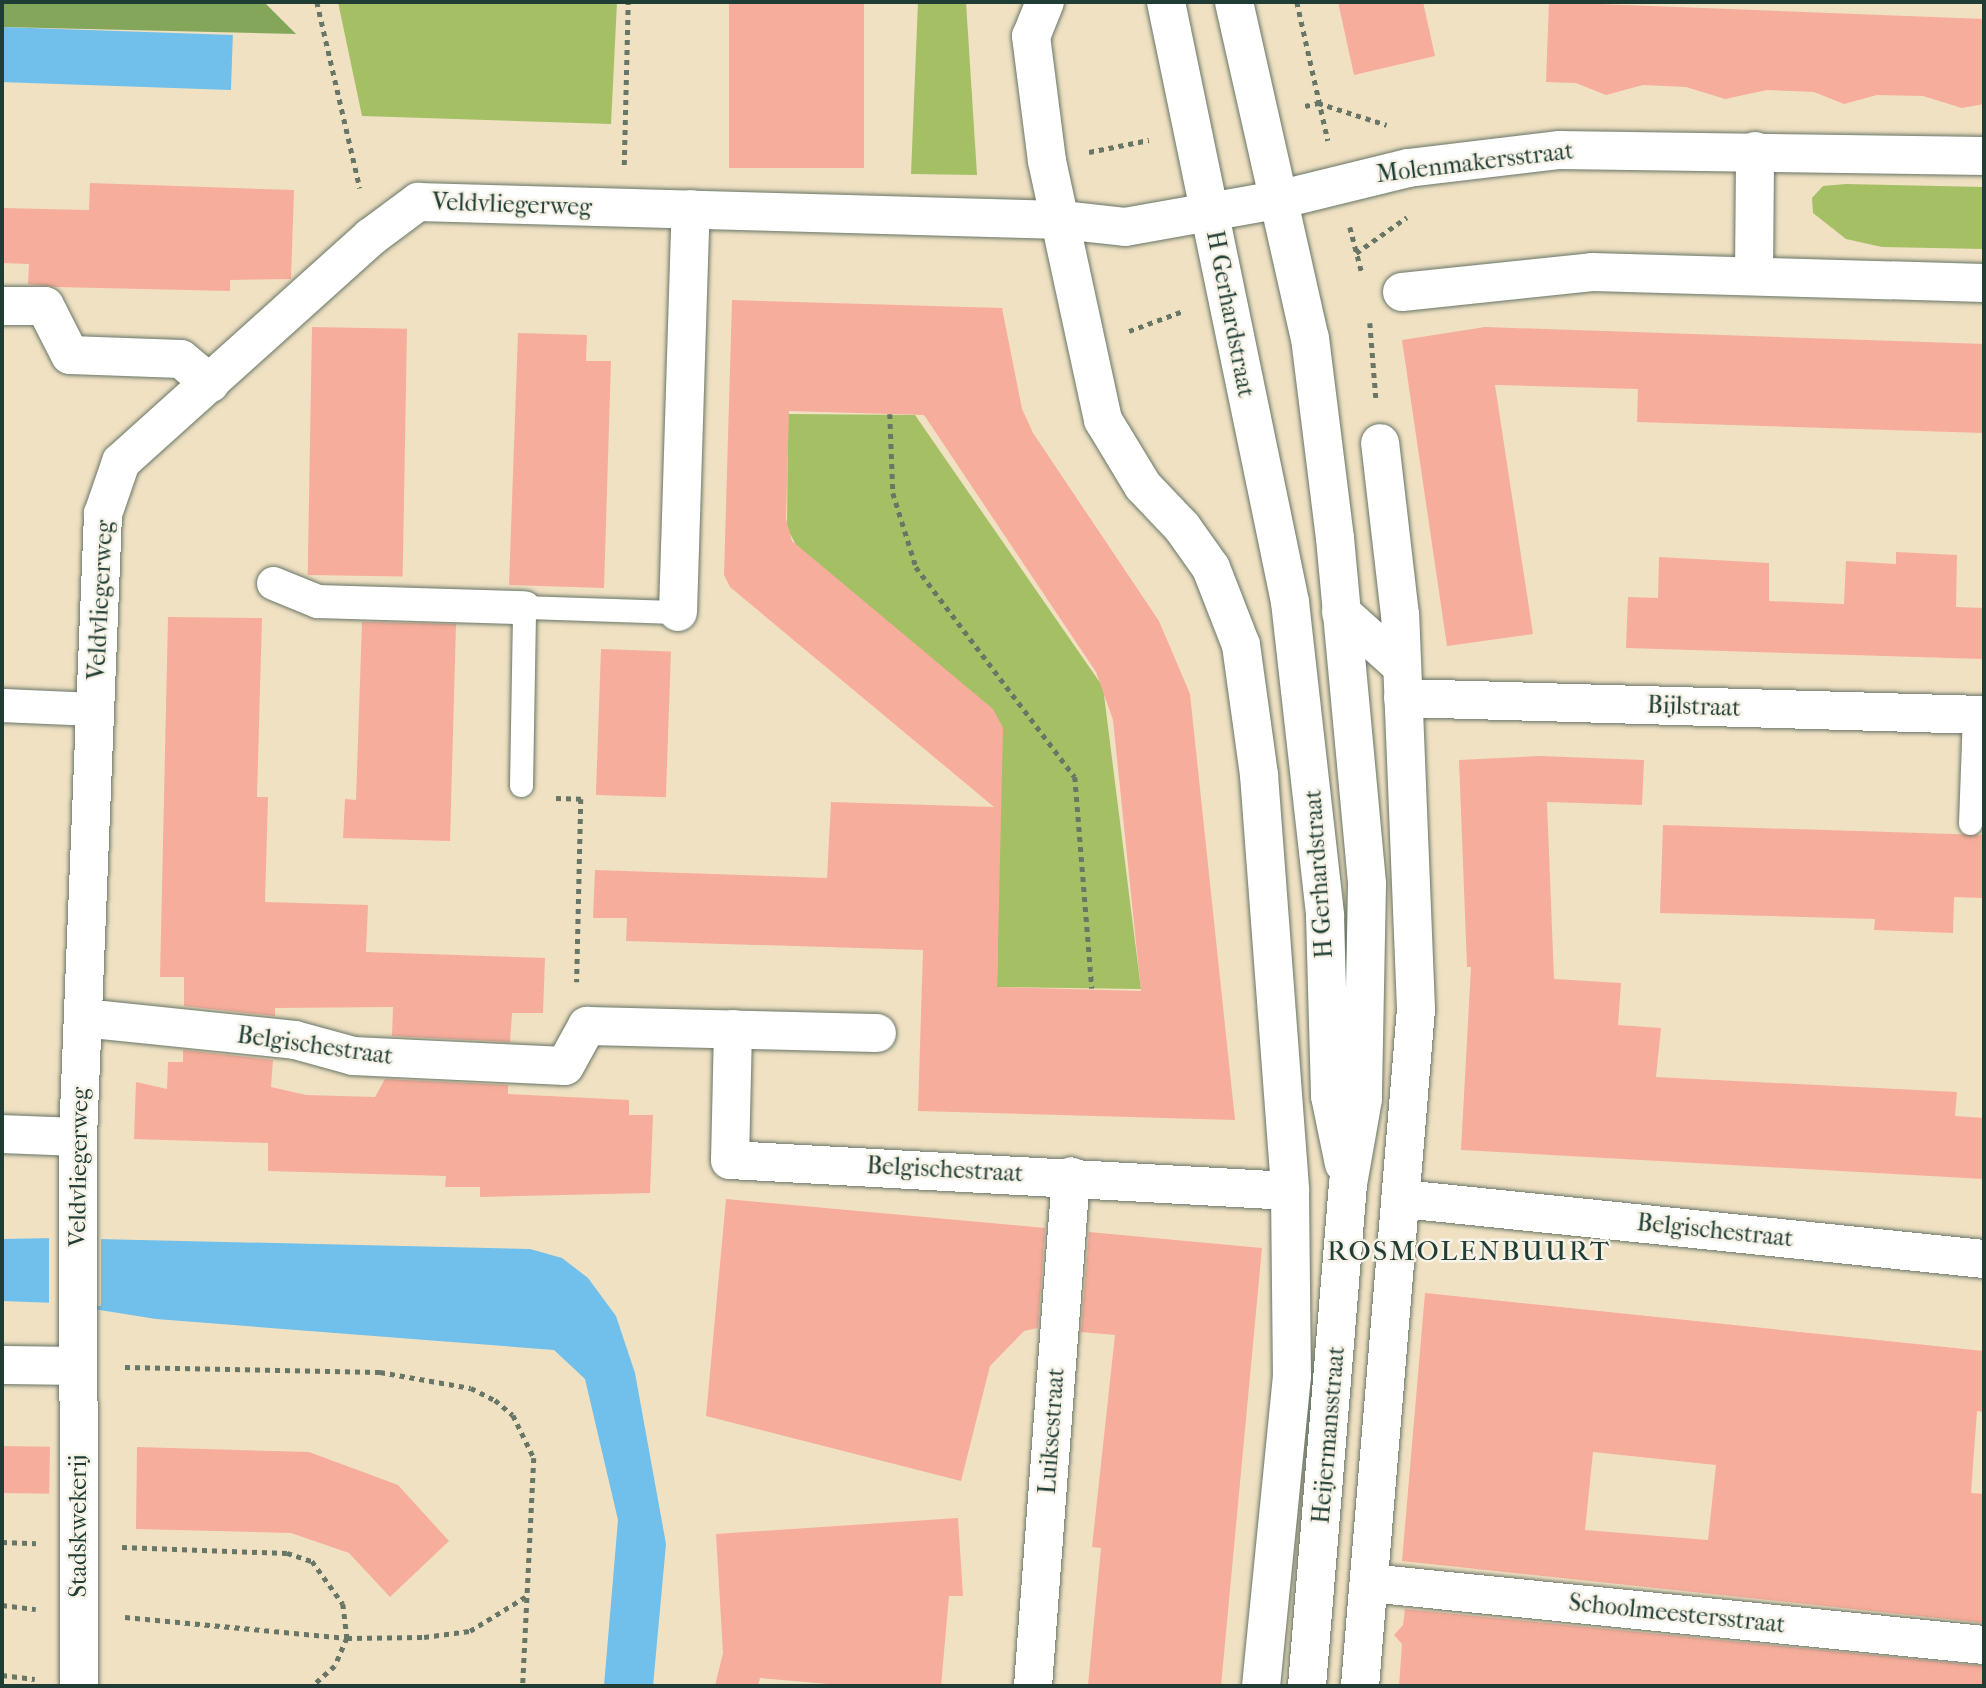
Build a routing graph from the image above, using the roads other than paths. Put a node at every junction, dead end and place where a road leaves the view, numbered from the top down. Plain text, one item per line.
1 (1045, 2) edge
2 (1166, 2) edge
3 (1234, 2) edge
4 (1755, 151) junction
5 (1984, 156) edge
6 (1282, 199) junction
7 (691, 209) junction
8 (1210, 213) junction
9 (1062, 220) junction
10 (1754, 275) junction
11 (1984, 284) edge
12 (1402, 292) dead end
13 (2, 306) edge
14 (210, 383) junction
15 (1380, 443) dead end
16 (273, 583) dead end
17 (524, 607) junction
18 (678, 612) joint
19 (1341, 612) junction
20 (1401, 682) junction
21 (2, 705) edge
22 (95, 709) junction
23 (1979, 715) edge
24 (522, 785) road end
25 (1970, 823) dead end
26 (83, 1017) junction
27 (733, 1029) junction
28 (877, 1033) dead end
29 (2, 1135) edge
30 (78, 1137) junction
31 (1072, 1176) junction
32 (1348, 1184) junction
33 (1290, 1191) junction
34 (1403, 1199) junction
35 (1984, 1259) edge
36 (2, 1366) edge
37 (78, 1366) junction
38 (1369, 1583) junction
39 (1984, 1645) edge
40 (79, 1686) edge
41 (1033, 1686) edge
42 (1261, 1686) edge
43 (1307, 1686) edge
44 (1360, 1686) edge

1 - 9 street
2 - 8 street, H Gerhardstraat
3 - 6 street, H Gerhardstraat
4 - 5 street, Molenmakersstraat
4 - 6 street, Molenmakersstraat
4 - 10 street
6 - 8 street, Molenmakersstraat
6 - 19 street, H Gerhardstraat
7 - 9 street, Veldvliegerweg
7 - 14 street, Veldvliegerweg
7 - 18 street
8 - 9 street, Veldvliegerweg
8 - 32 street, H Gerhardstraat
9 - 33 street
10 - 11 street
10 - 12 street
13 - 14 street
14 - 22 street, Veldvliegerweg
15 - 20 street
16 - 17 street
17 - 18 lane
17 - 24 lane
19 - 20 street
19 - 32 street, H Gerhardstraat
20 - 23 street, Bijlstraat
20 - 34 street
21 - 22 street
22 - 26 street, Veldvliegerweg
23 - 25 lane
26 - 27 street, Belgischestraat
26 - 30 street, Veldvliegerweg
27 - 28 street
27 - 31 street, Belgischestraat
29 - 30 street
30 - 37 street, Veldvliegerweg
31 - 33 street, Belgischestraat
31 - 41 street, Luiksestraat
32 - 43 street, Heijermansstraat
33 - 42 street, Heijermansstraat
34 - 35 street, Belgischestraat
34 - 38 street
36 - 37 street
37 - 40 street, Stadskwekerij
38 - 39 street, Schoolmeestersstraat
38 - 44 street

